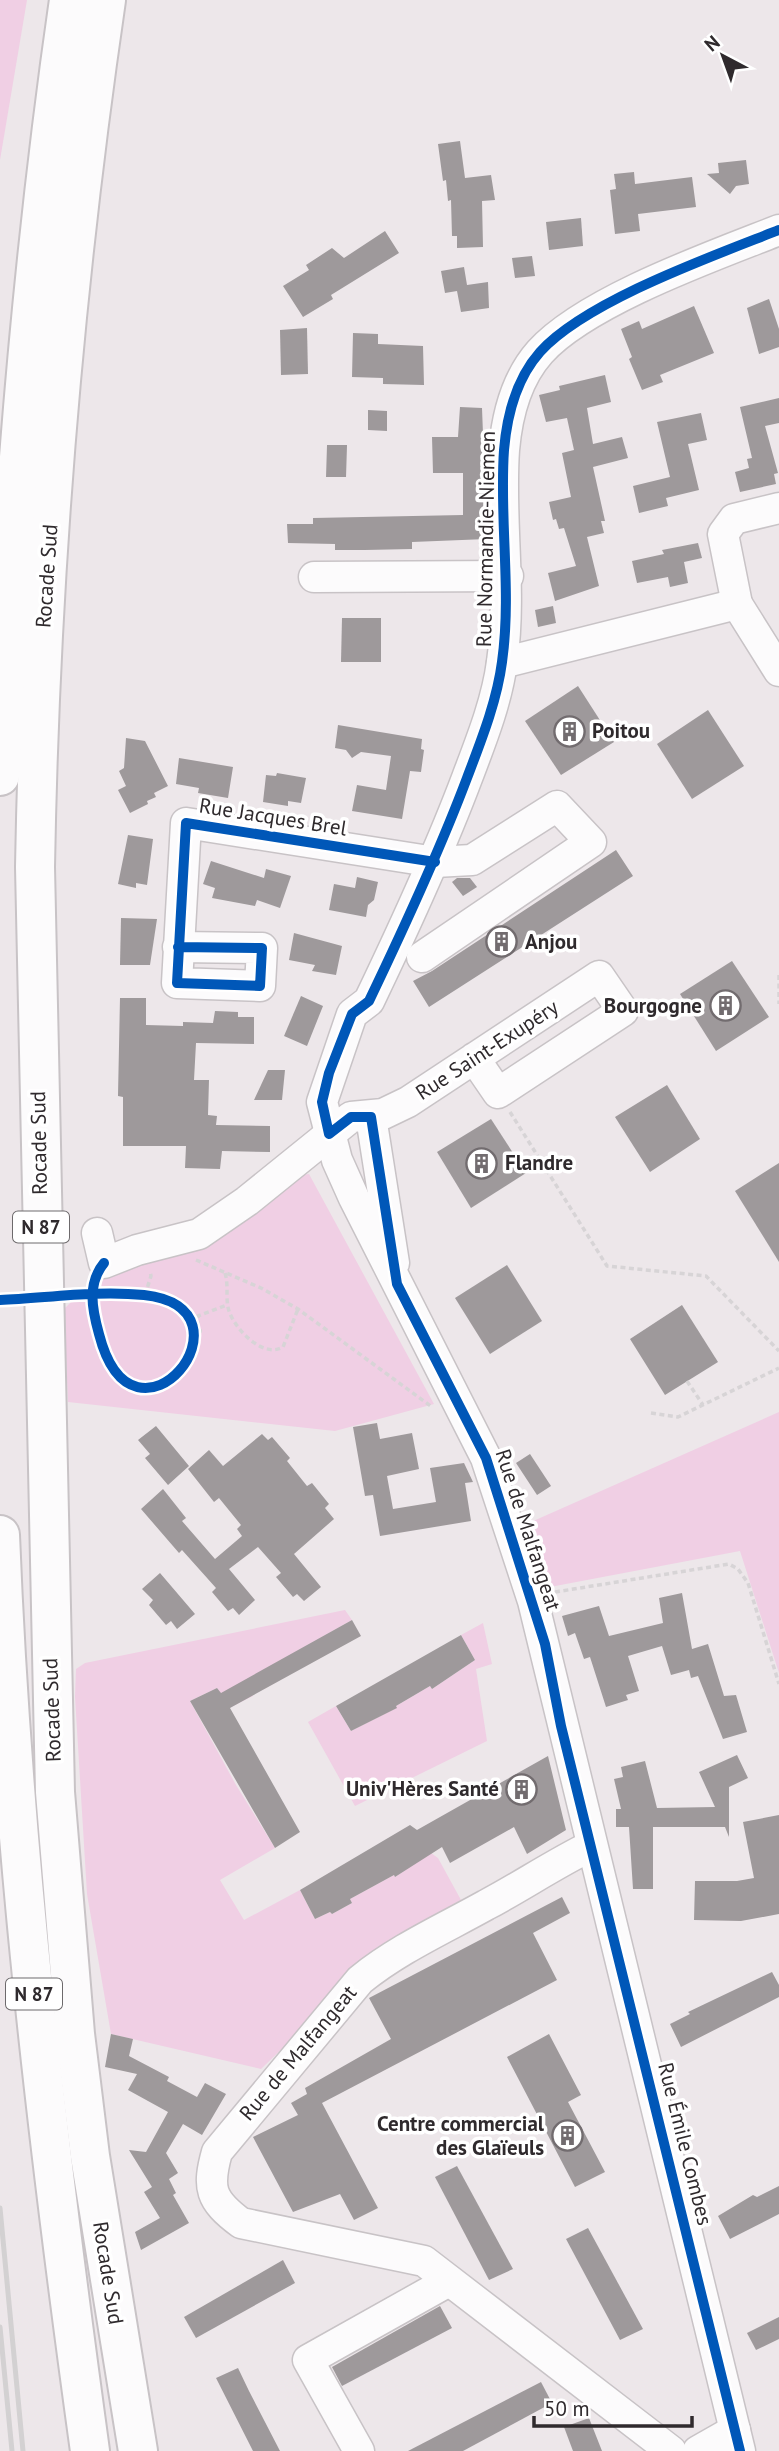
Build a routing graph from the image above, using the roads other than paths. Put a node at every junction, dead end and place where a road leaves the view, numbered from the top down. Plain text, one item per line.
1 (69, 0) edge
2 (106, 0) edge
3 (779, 230) edge
4 (779, 508) edge
5 (508, 576) junction
6 (314, 577) dead end
7 (737, 604) junction
8 (502, 663) junction
9 (779, 671) edge
10 (0, 776) edge
11 (435, 862) junction
12 (178, 947) dead end
13 (422, 957) dead end
14 (474, 1058) junction
15 (371, 1117) junction
16 (329, 1134) junction
17 (97, 1233) dead end
18 (397, 1284) junction
19 (0, 1535) edge
20 (591, 1846) junction
21 (449, 2281) junction
22 (737, 2440) edge
23 (90, 2451) edge
24 (138, 2451) edge
25 (359, 2451) edge
26 (671, 2451) edge
27 (698, 2451) edge

1 - 10 highway, Rocade Sud
2 - 24 highway, Rocade Sud / N 87
3 - 5 street, Rue Normandie-Niemen
4 - 7 street
5 - 6 street
5 - 8 street, Rue Normandie-Niemen
7 - 8 street
7 - 9 street
8 - 11 street, Rue Normandie-Niemen
11 - 12 street, Rue Jacques Brel
11 - 13 street
11 - 16 street, Rue Normandie-Niemen
14 - 14 street, Rue Saint-Exupéry
14 - 15 street, Rue Saint-Exupéry
15 - 16 street, Rue Saint-Exupéry
15 - 18 street, Rue de Malfangeat
16 - 17 street, Rue Saint-Exupéry
16 - 18 street, Rue de Malfangeat
18 - 20 street, Rue de Malfangeat
19 - 23 highway, Rocade Sud / N 87
20 - 21 street, Rue de Malfangeat
20 - 22 street, Rue Émile Combes
21 - 25 street
21 - 26 street, Rue de Malfangeat
22 - 27 street

